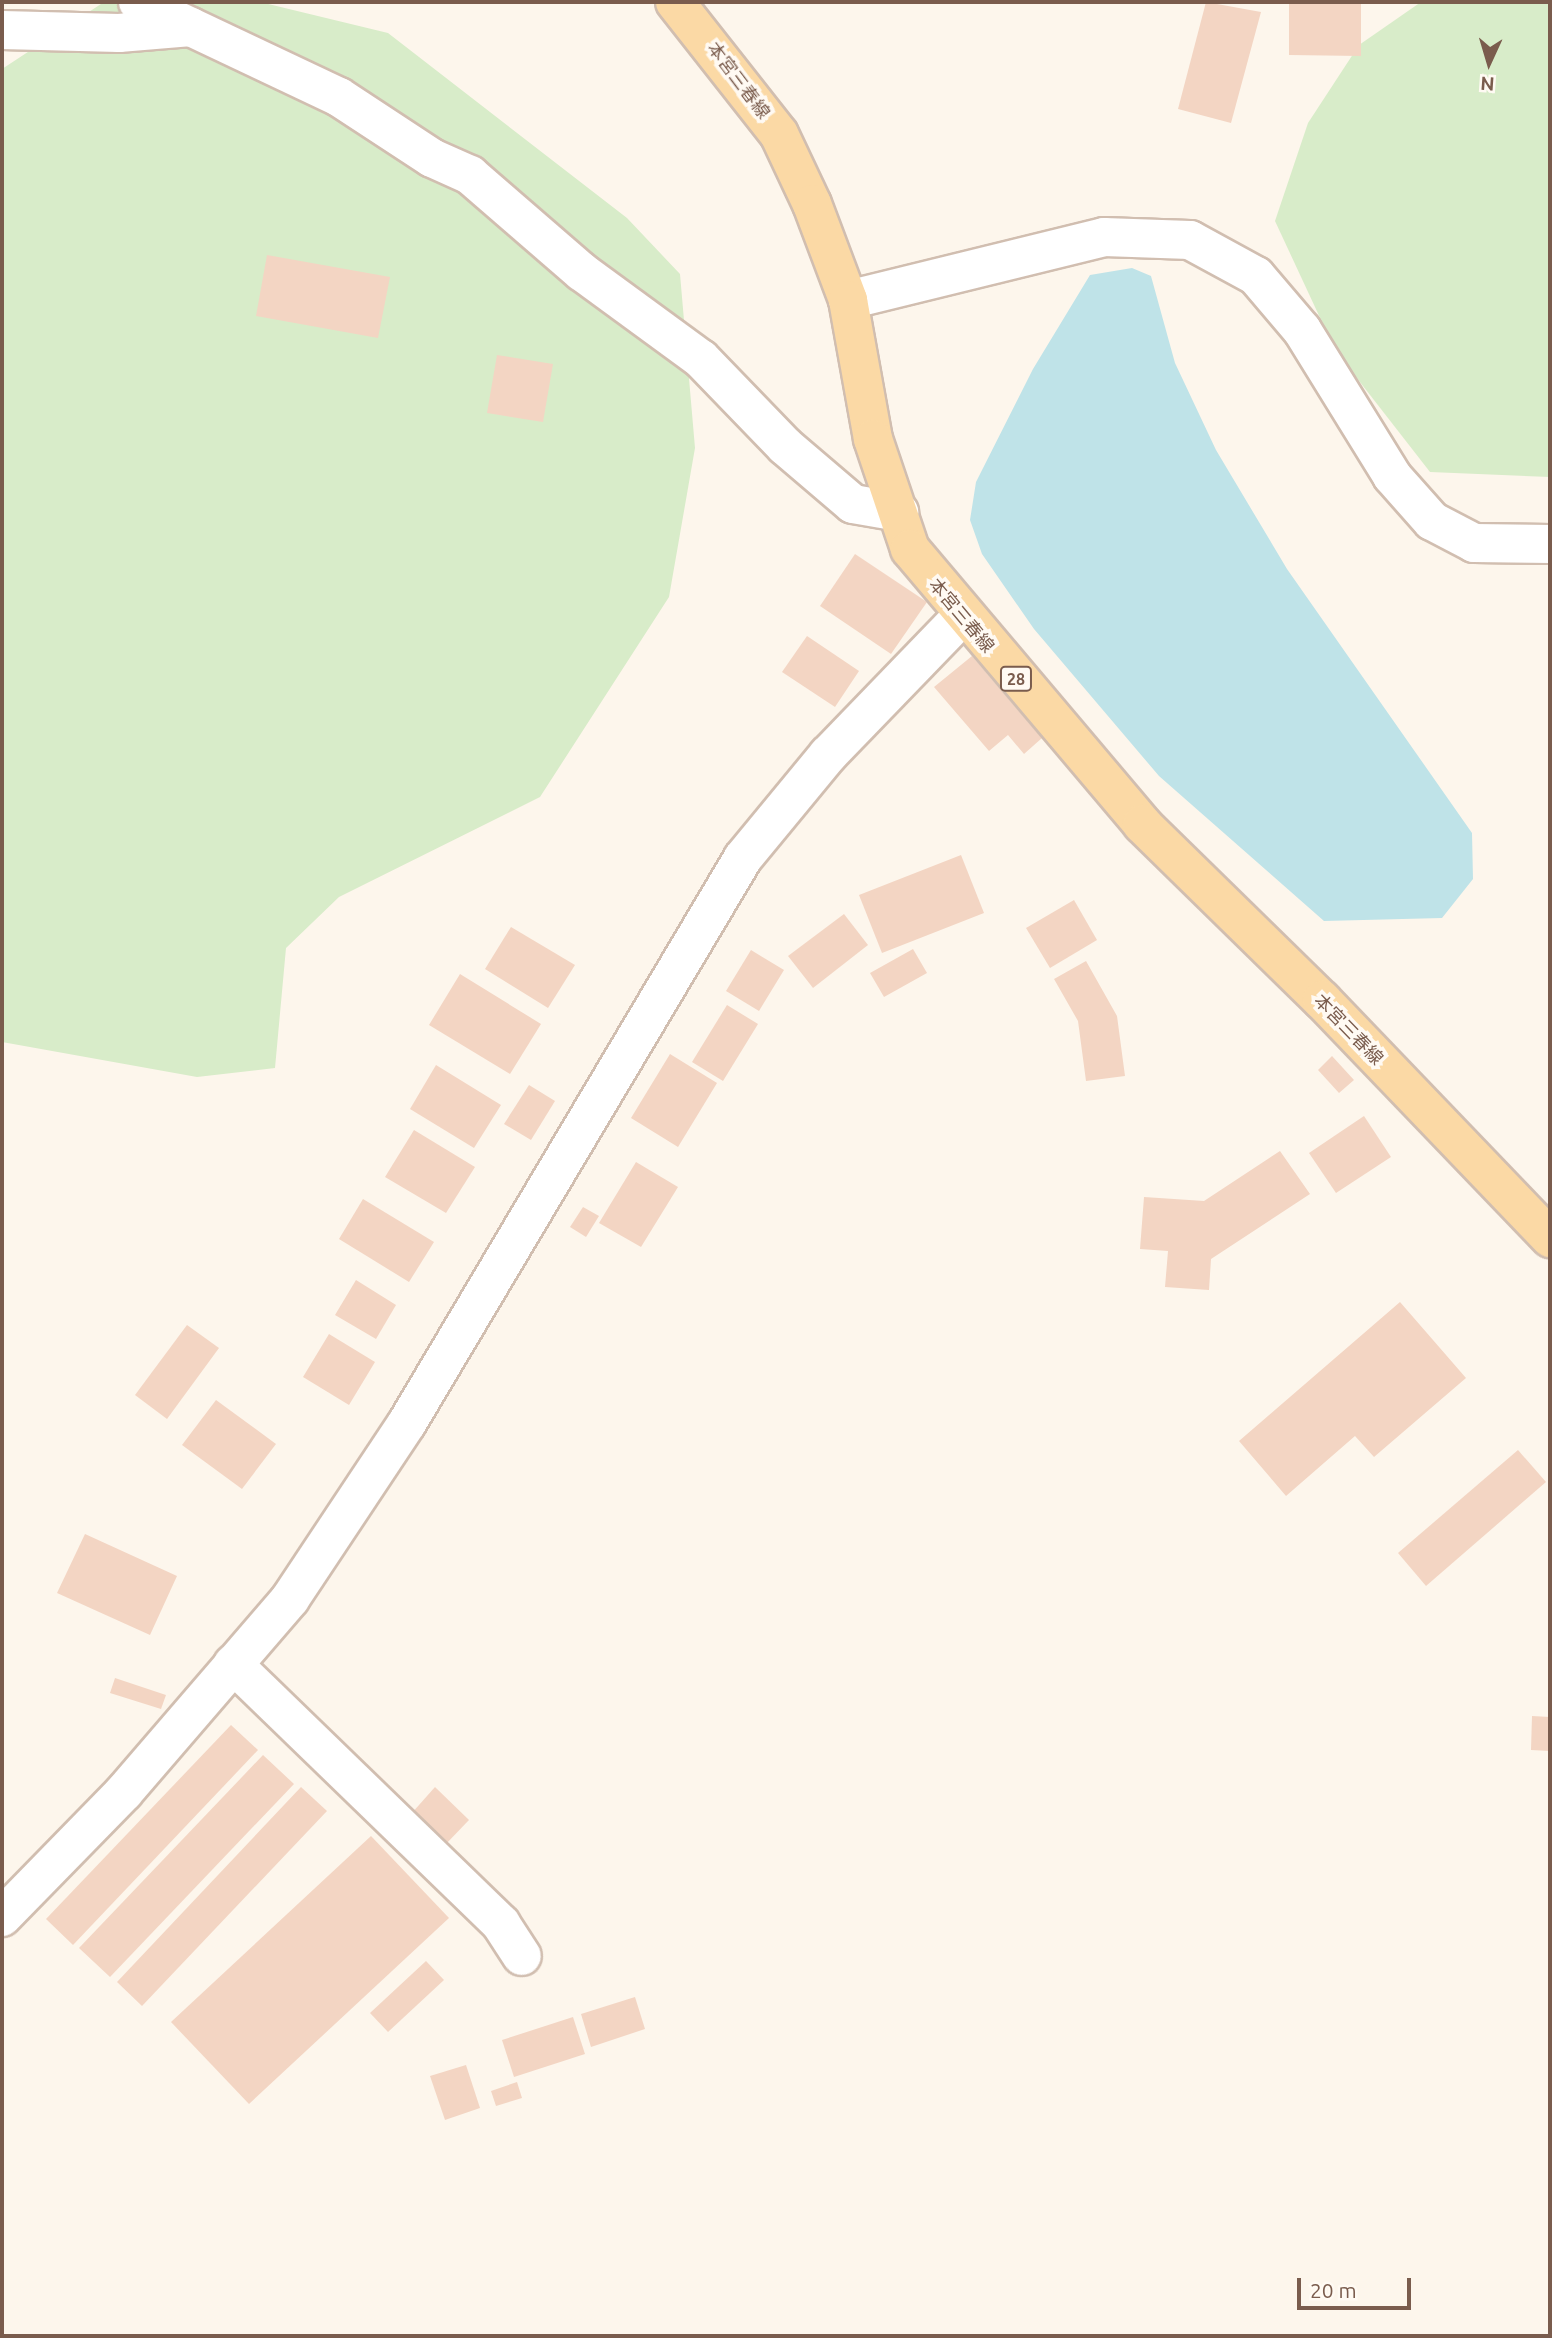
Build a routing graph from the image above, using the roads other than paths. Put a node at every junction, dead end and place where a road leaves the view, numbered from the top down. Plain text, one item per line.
1 (138, 2) edge
2 (675, 2) edge
3 (197, 26) junction
4 (2, 30) edge
5 (848, 300) junction
6 (899, 512) junction
7 (1550, 544) edge
8 (962, 616) junction
9 (1550, 1238) edge
10 (233, 1664) junction
11 (2, 1917) edge
12 (522, 1956) dead end

1 - 3 street
2 - 5 main road, 本宮三春線 / 28
3 - 4 street
3 - 6 street
5 - 6 main road, 本宮三春線 / 28
5 - 7 street
6 - 8 main road, 本宮三春線 / 28
8 - 9 main road, 本宮三春線 / 28
8 - 10 street
10 - 11 street
10 - 12 street

